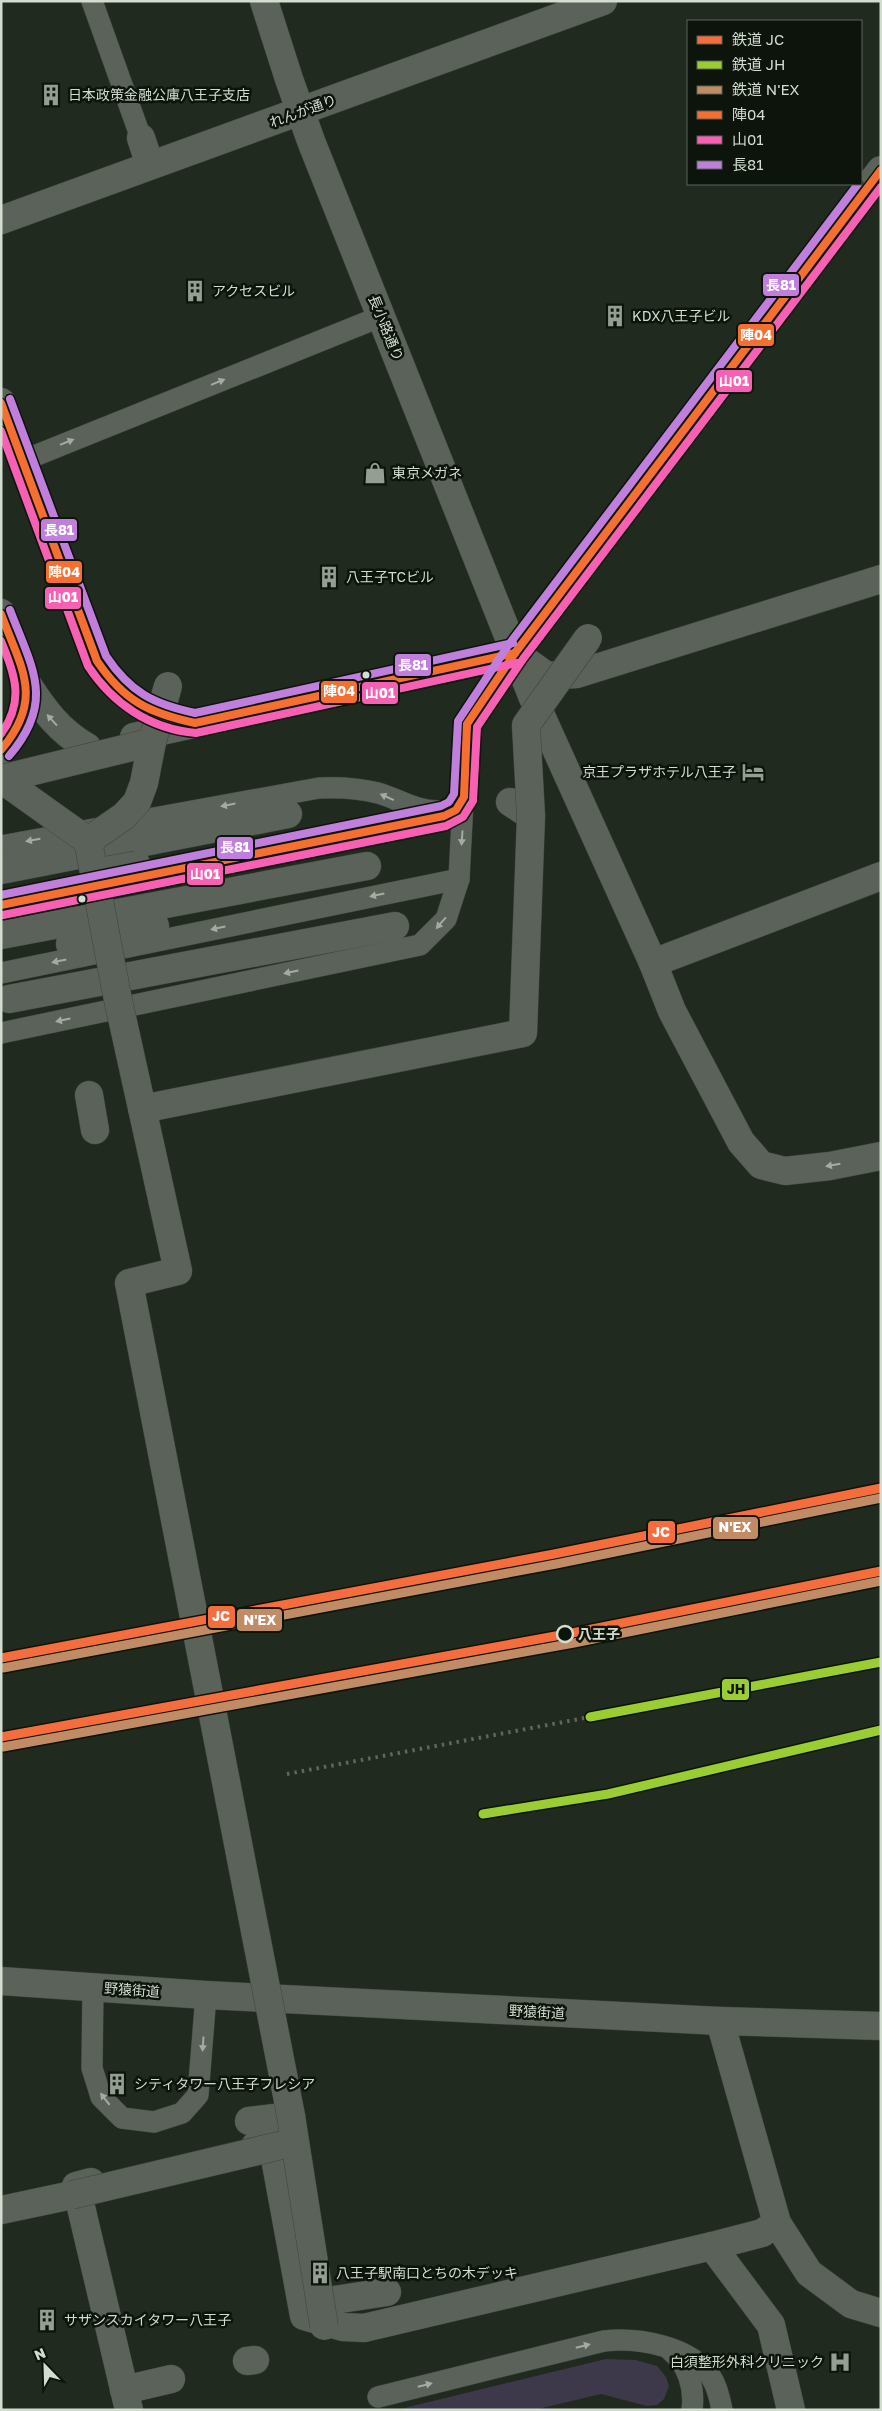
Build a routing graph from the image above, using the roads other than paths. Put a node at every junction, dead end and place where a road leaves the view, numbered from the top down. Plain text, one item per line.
1 (92, 1) edge
2 (264, 1) edge
3 (604, 1) edge
4 (301, 112) junction
5 (141, 138) joint
6 (150, 165) junction
7 (881, 170) edge
8 (1, 220) edge
9 (382, 316) junction
10 (1, 402) edge
11 (22, 461) junction
12 (881, 578) edge
13 (1, 613) edge
14 (588, 638) dead end
15 (515, 653) junction
16 (27, 684) junction
17 (168, 686) dead end
18 (195, 723) junction
19 (152, 742) junction
20 (87, 747) junction
21 (1, 750) edge
22 (117, 750) junction
23 (1, 767) edge
24 (48, 767) junction
25 (1, 779) edge
26 (144, 783) junction
27 (464, 797) junction
28 (44, 809) junction
29 (288, 814) dead end
30 (88, 841) junction
31 (1, 846) edge
32 (137, 865) dead end
33 (367, 866) dead end
34 (1, 870) edge
35 (94, 873) junction
36 (881, 876) edge
37 (459, 879) junction
38 (1, 905) edge
39 (155, 926) dead end
40 (395, 926) dead end
41 (1, 935) edge
42 (106, 936) junction
43 (70, 944) dead end
44 (653, 963) junction
45 (1, 973) edge
46 (170, 984) dead end
47 (117, 994) junction
48 (9, 999) dead end
49 (79, 1004) dead end
50 (1, 1033) edge
51 (89, 1095) dead end
52 (142, 1109) junction
53 (95, 1130) dead end
54 (881, 1156) edge
55 (1, 1981) edge
56 (93, 1987) junction
57 (206, 1995) junction
58 (720, 2021) junction
59 (881, 2026) edge
60 (250, 2121) dead end
61 (286, 2145) junction
62 (70, 2182) junction
63 (1, 2210) edge
64 (777, 2223) junction
65 (712, 2246) junction
66 (387, 2292) dead end
67 (881, 2313) edge
68 (669, 2349) junction
69 (171, 2379) dead end
70 (692, 2388) junction
71 (124, 2393) edge
72 (378, 2397) dead end
73 (679, 2410) edge
74 (692, 2410) edge
75 (722, 2410) edge
76 (791, 2410) edge

1 - 5 lane
2 - 4 street, 長小路通り
3 - 4 street, れんが通り
4 - 6 street, れんが通り
4 - 9 street, 長小路通り
5 - 6 street
6 - 8 street, れんが通り
7 - 15 street
11 -> 9 lane
9 - 15 street, 長小路通り
10 - 11 street
11 - 18 street
12 - 15 street
13 - 16 street
14 - 52 street, bridge
15 - 18 street
15 - 27 lane
15 - 44 street, 長小路通り
20 -> 16 street
16 - 21 street
17 - 19 street, bridge
18 - 20 street
19 - 22 street, bridge
19 - 26 street, bridge
20 - 23 street
22 - 24 street, bridge
22 - 26 street, bridge
24 - 25 street, bridge
24 - 28 street, bridge
25 - 28 street, bridge
26 - 30 street, bridge
27 -> 31 lane
27 -> 37 lane
27 - 38 lane
28 - 30 street, bridge
29 - 34 street
30 - 35 street, bridge
32 - 35 street, bridge
33 - 41 street
35 - 42 street, bridge
36 - 44 street
37 -> 45 lane
37 -> 50 lane
39 - 42 street
40 - 48 street
42 - 43 street
42 - 47 street, bridge
54 -> 44 street, 長小路通り
46 - 47 street
47 - 49 street
47 - 52 street, bridge
51 - 53 street
52 - 61 street, bridge
55 - 56 street, 野猿街道
56 - 57 street, 野猿街道
57 -> 56 lane
57 - 58 street, 野猿街道
58 - 59 street, 野猿街道
58 - 64 street
60 - 61 street
61 - 62 street, bridge
61 - 65 street
61 - 66 street, bridge
61 - 71 street
62 - 63 street
62 - 71 street
64 - 65 street
64 - 67 street
65 - 76 street
68 - 70 lane
72 -> 68 lane
68 - 75 lane
69 - 71 street
70 - 73 lane
70 - 74 lane

